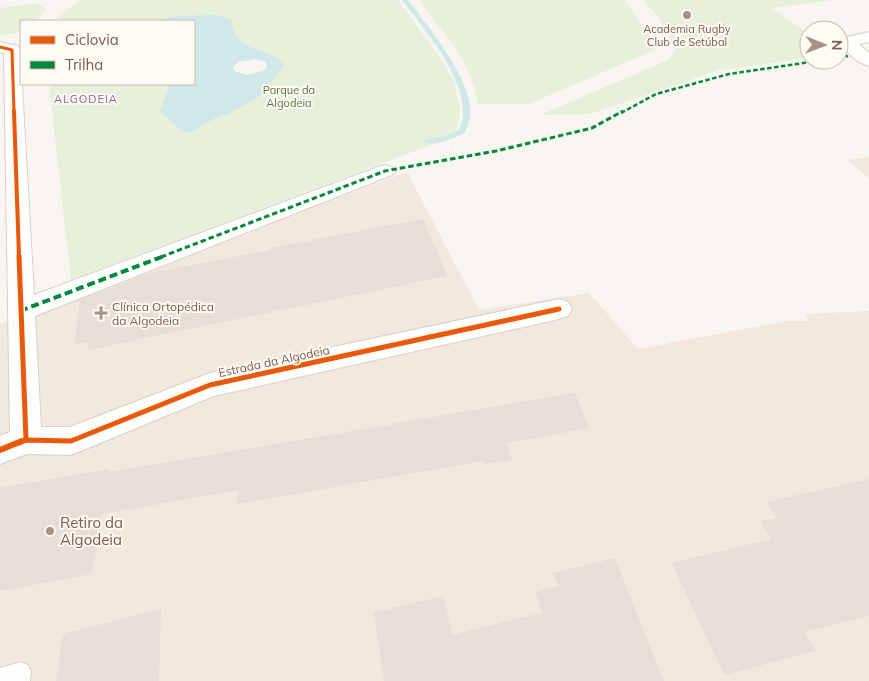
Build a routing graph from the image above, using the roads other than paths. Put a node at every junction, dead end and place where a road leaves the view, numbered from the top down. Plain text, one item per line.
1 (869, 37) edge
2 (2, 46) edge
3 (869, 61) edge
4 (385, 171) dead end
5 (559, 309) dead end
6 (20, 311) junction
7 (26, 440) junction
8 (0, 450) edge
9 (0, 678) edge
10 (20, 681) edge

1 - 3 street
2 - 6 street
4 - 6 street
5 - 7 street, Estrada da Algodeia
6 - 7 street
7 - 8 street, Estrada da Algodeia
9 - 10 lane

